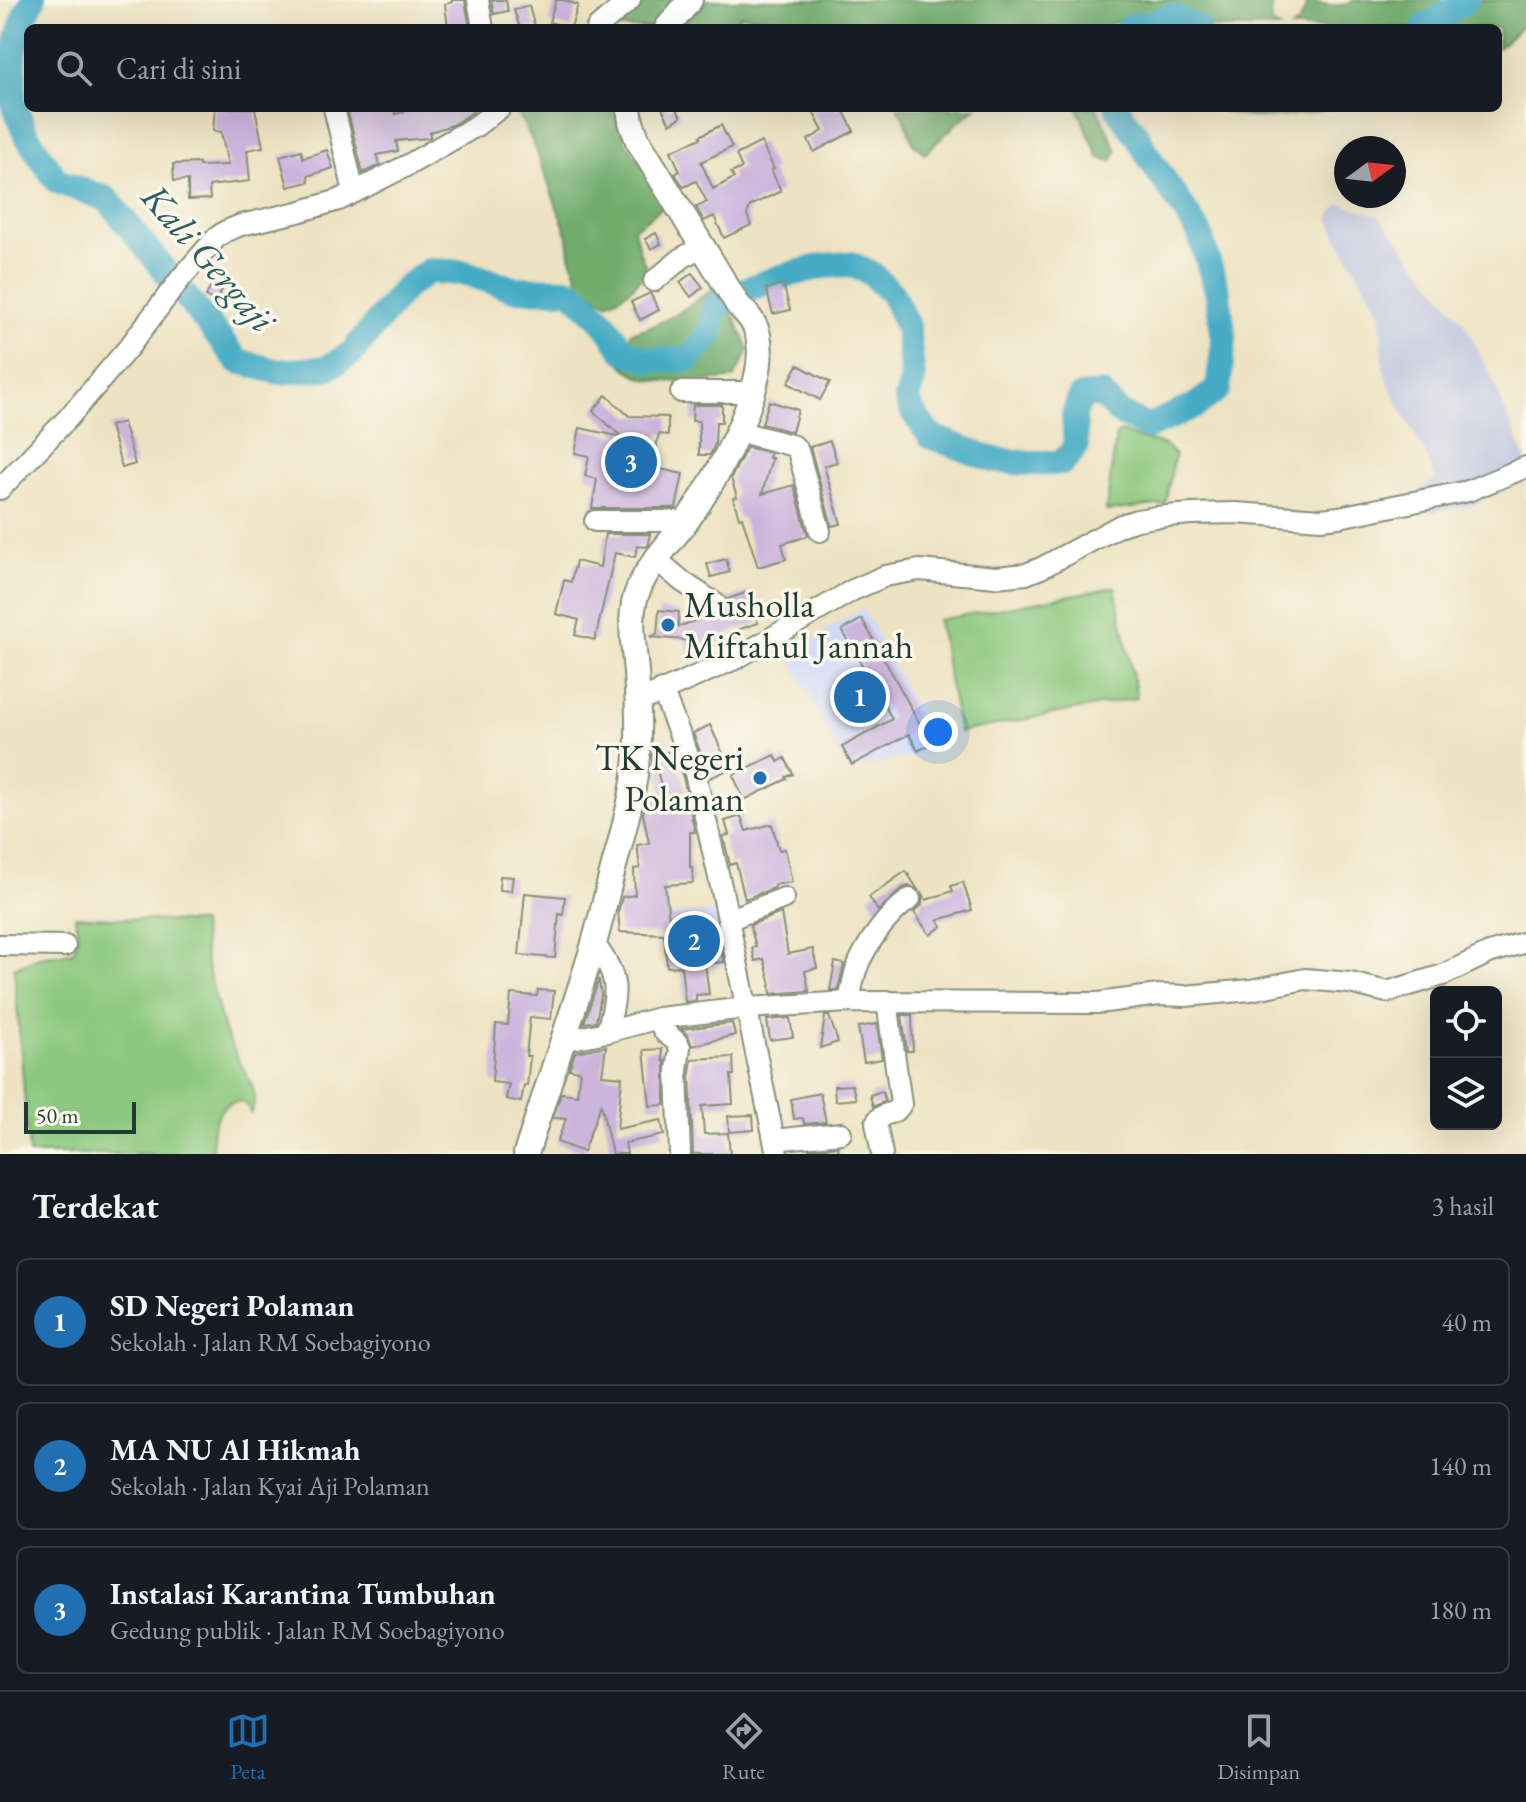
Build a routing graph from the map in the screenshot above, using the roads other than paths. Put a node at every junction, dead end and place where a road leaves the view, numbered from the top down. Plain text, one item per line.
1 (478, 0) edge
2 (630, 0) edge
3 (690, 0) edge
4 (482, 24) edge
5 (602, 24) edge
6 (670, 24) edge
7 (335, 112) edge
8 (491, 112) edge
9 (630, 112) edge
10 (354, 192) junction
11 (702, 246) junction
12 (654, 281) dead end
13 (681, 392) dead end
14 (752, 392) junction
15 (737, 431) junction
16 (1520, 474) edge
17 (0, 489) edge
18 (595, 521) dead end
19 (687, 521) junction
20 (820, 531) dead end
21 (647, 574) junction
22 (716, 604) dead end
23 (662, 690) junction
24 (638, 702) junction
25 (784, 898) dead end
26 (910, 899) dead end
27 (728, 920) junction
28 (1526, 942) edge
29 (594, 944) junction
30 (0, 945) edge
31 (65, 946) dead end
32 (887, 1001) junction
33 (849, 1002) junction
34 (746, 1008) junction
35 (659, 1018) junction
36 (607, 1032) junction
37 (562, 1041) junction
38 (841, 1133) dead end
39 (776, 1147) edge
40 (526, 1154) edge
41 (680, 1154) edge
42 (882, 1154) edge

1 - 4 street
2 - 5 street
3 - 6 main road
7 - 10 street
8 - 10 street
9 - 11 main road
10 - 17 street
11 - 12 street
11 - 14 main road
13 - 14 street
14 - 15 main road
15 - 19 main road
15 - 20 street
16 - 23 street
18 - 19 street
19 - 21 main road
21 - 22 street
21 - 24 main road
23 - 24 street
23 - 27 street
24 - 29 main road
25 - 27 street
26 - 33 street
27 - 34 street
28 - 32 street
29 - 36 street
29 - 37 main road
30 - 31 street
32 - 33 street
32 - 42 street
33 - 34 street
34 - 35 street
34 - 39 street
35 - 36 street
35 - 41 street
36 - 37 street
37 - 40 main road
38 - 39 street

